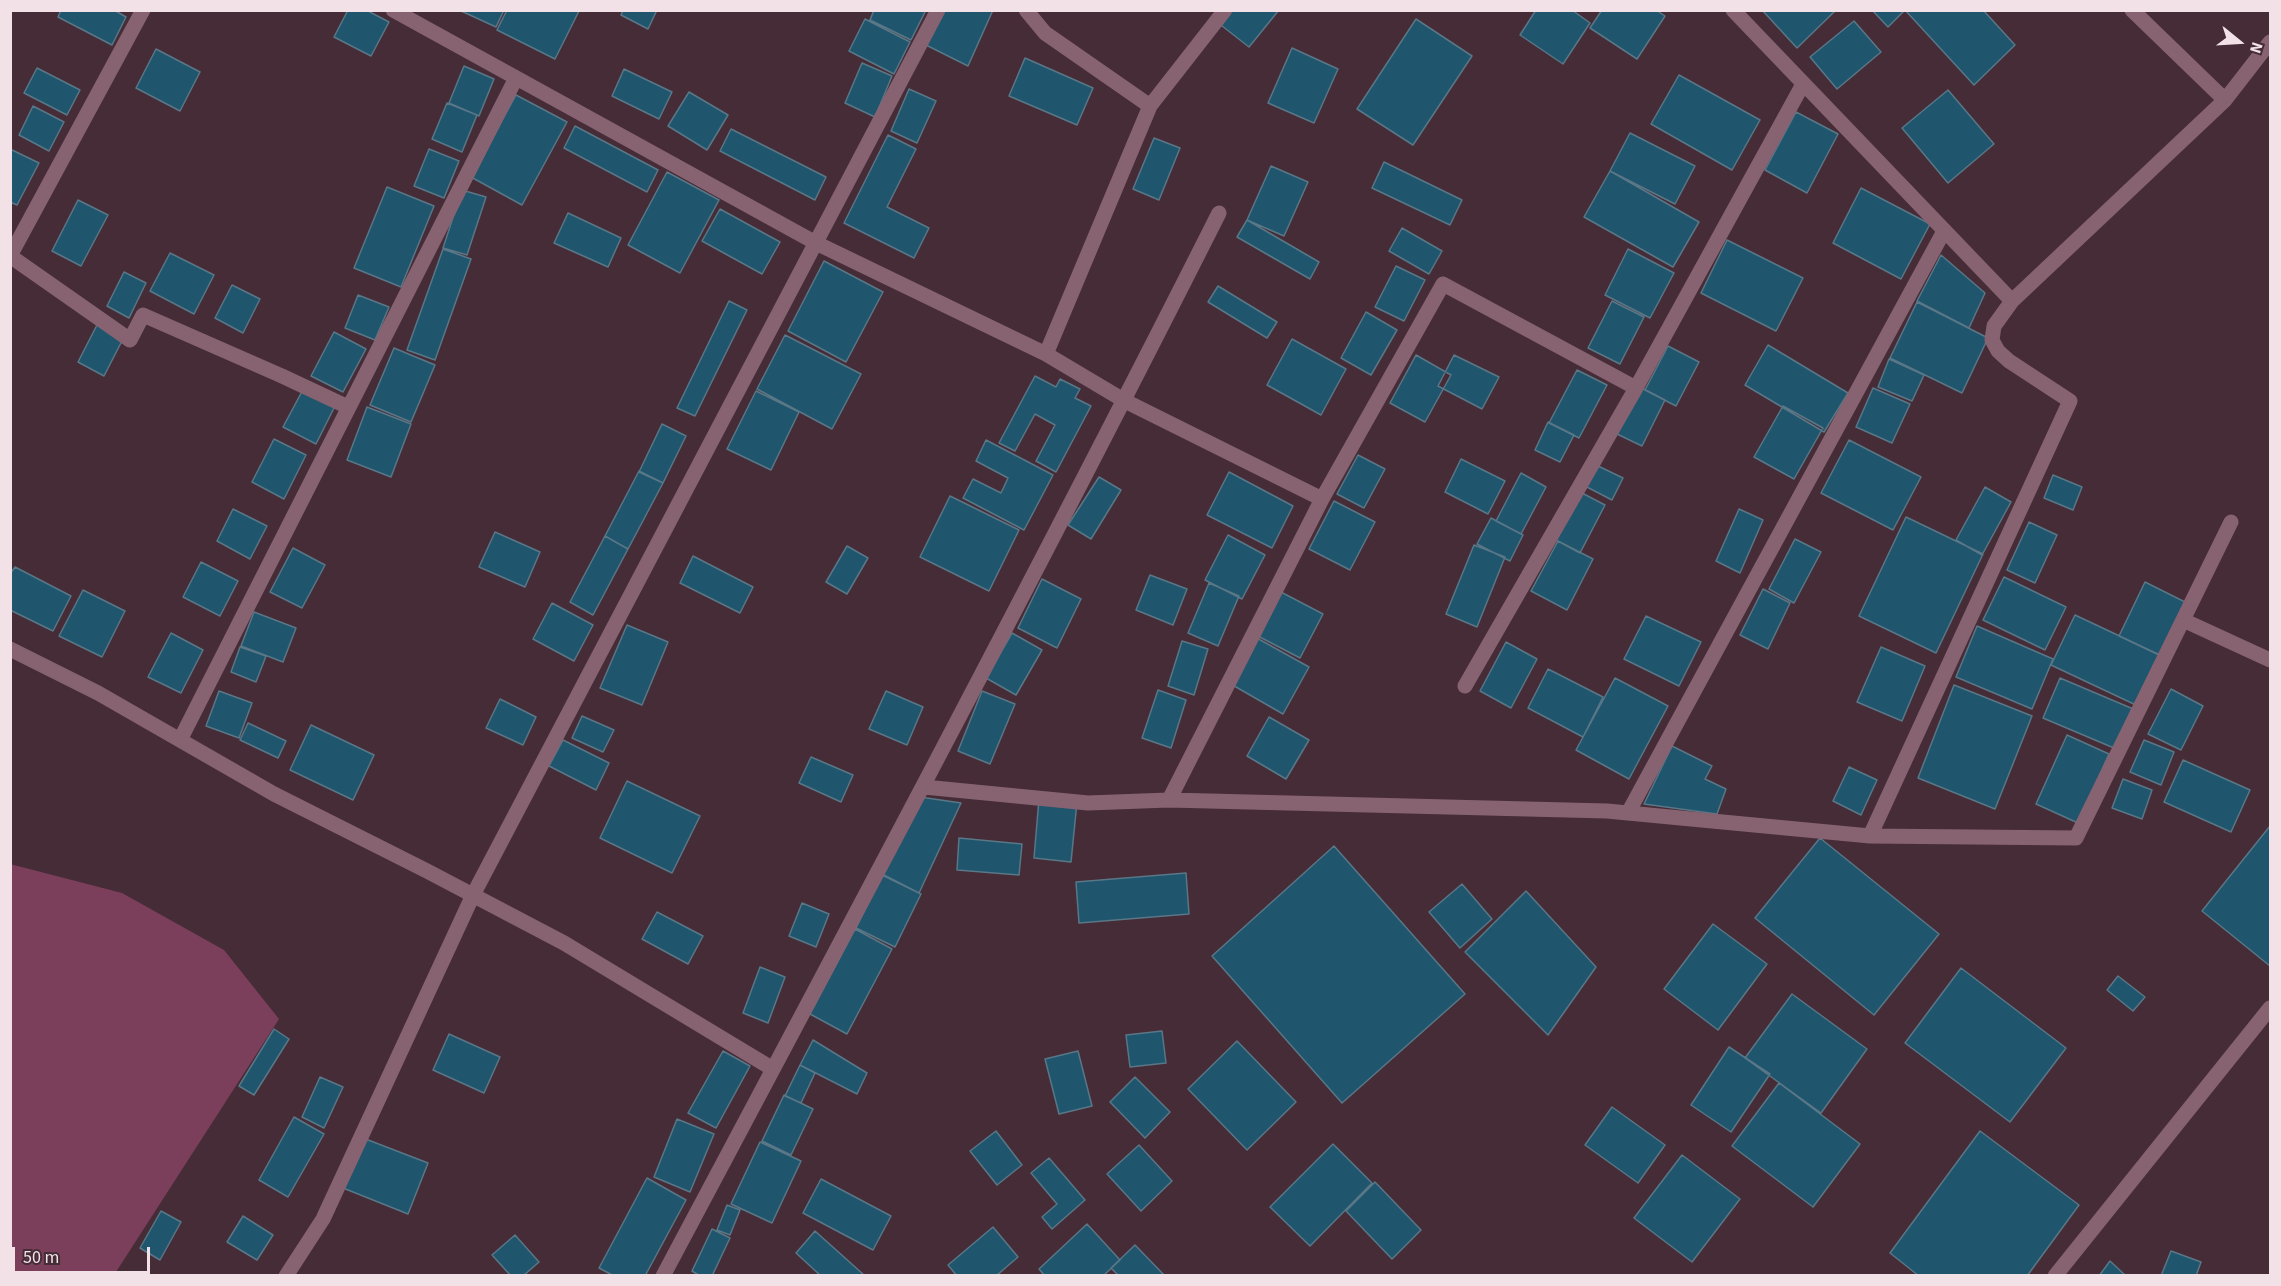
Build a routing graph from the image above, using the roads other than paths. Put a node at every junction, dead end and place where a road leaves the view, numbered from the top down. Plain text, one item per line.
1 (143, 10) edge
2 (393, 10) edge
3 (938, 10) edge
4 (1026, 10) edge
5 (1225, 10) edge
6 (1733, 10) edge
7 (2132, 10) edge
8 (2271, 42) edge
9 (516, 78) junction
10 (1803, 84) junction
11 (2225, 100) junction
12 (1150, 106) junction
13 (1219, 213) dead end
14 (1944, 231) junction
15 (816, 243) junction
16 (10, 256) edge
17 (2012, 301) junction
18 (1046, 354) junction
19 (1636, 388) junction
20 (1125, 400) junction
21 (348, 407) junction
22 (1322, 499) junction
23 (2231, 522) dead end
24 (2183, 620) junction
25 (10, 649) edge
26 (2271, 660) edge
27 (1465, 686) dead end
28 (180, 740) junction
29 (924, 787) junction
30 (1169, 800) junction
31 (1628, 813) junction
32 (1870, 836) junction
33 (472, 895) junction
34 (2271, 1008) edge
35 (773, 1069) junction
36 (286, 1275) edge
37 (663, 1275) edge
38 (2055, 1275) edge

1 - 16 street
2 - 9 street
3 - 15 street
4 - 12 street
5 - 12 street
6 - 10 street
7 - 11 street
8 - 11 street
9 - 15 street
9 - 21 street
10 - 14 street
10 - 19 street
11 - 17 street
12 - 18 street
13 - 20 street
14 - 17 street
14 - 31 street
15 - 18 street
15 - 33 street
16 - 21 street
17 - 32 street
18 - 20 street
19 - 22 street
19 - 27 street
20 - 22 street
20 - 29 street
21 - 28 street
22 - 30 street
23 - 24 street
24 - 26 street
24 - 32 street
25 - 28 street
28 - 33 street
29 - 30 street
29 - 35 street
30 - 31 street
31 - 32 street
33 - 35 street
33 - 36 street
34 - 38 street
35 - 37 street

